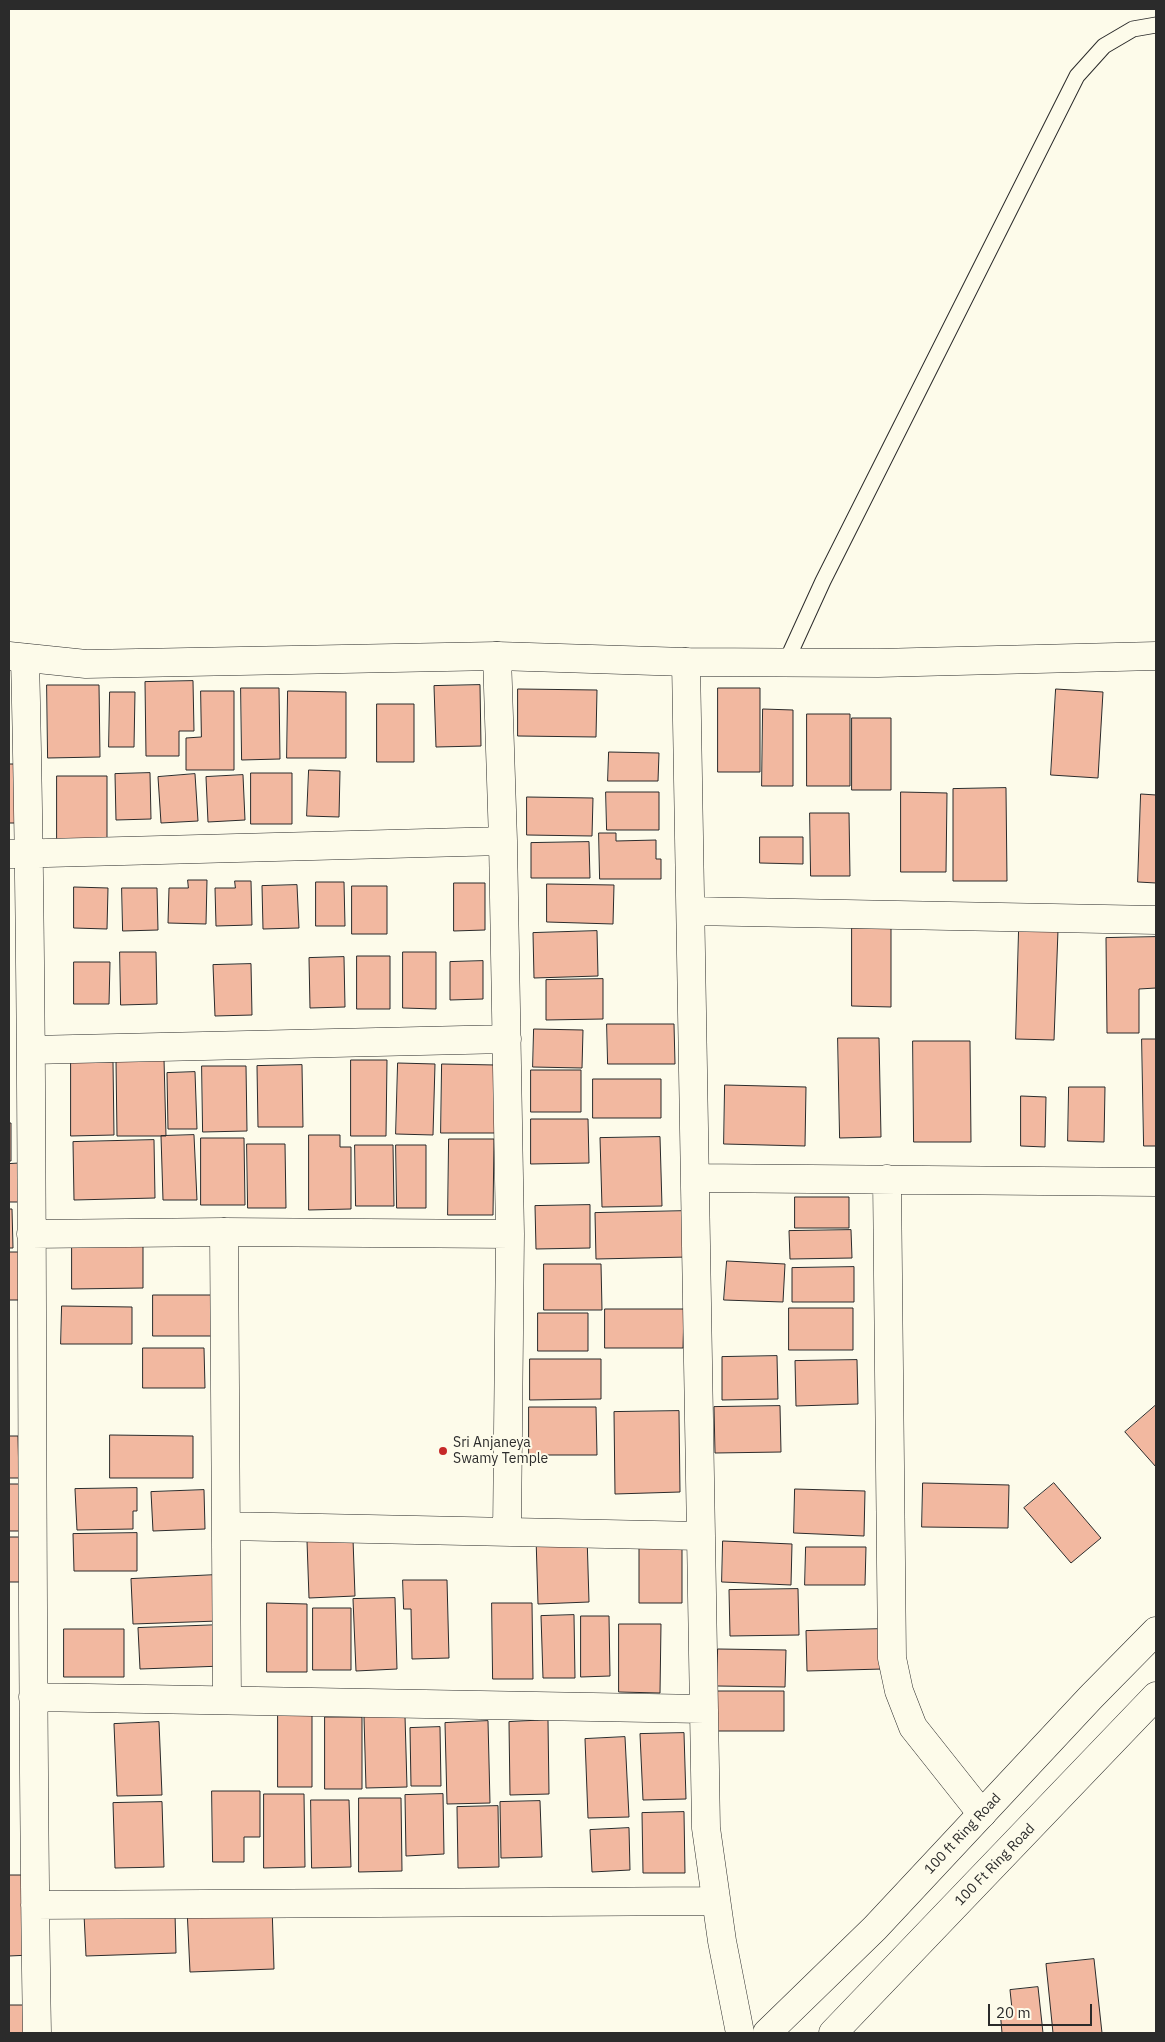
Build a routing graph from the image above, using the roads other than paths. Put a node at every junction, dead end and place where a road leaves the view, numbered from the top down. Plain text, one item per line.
1 (1156, 25) edge
2 (497, 656) junction
3 (1156, 656) edge
4 (17, 657) edge
5 (686, 662) junction
6 (786, 662) junction
7 (503, 841) junction
8 (19, 854) edge
9 (691, 911) junction
10 (1156, 920) edge
11 (506, 1039) junction
12 (31, 1050) junction
13 (695, 1178) junction
14 (887, 1180) junction
15 (1156, 1182) edge
16 (224, 1232) junction
17 (32, 1234) junction
18 (510, 1234) junction
19 (226, 1526) junction
20 (507, 1532) junction
21 (701, 1536) junction
22 (1156, 1631) edge
23 (1156, 1696) edge
24 (33, 1697) junction
25 (226, 1700) junction
26 (704, 1709) junction
27 (982, 1814) junction
28 (716, 1901) junction
29 (35, 1905) junction
30 (37, 2033) edge
31 (740, 2033) edge
32 (768, 2033) edge
33 (833, 2033) edge

1 - 6 lane
2 - 4 street
2 - 5 street
2 - 7 street
3 - 6 street
4 - 8 street
5 - 6 street
5 - 9 street
7 - 8 street
7 - 11 street
8 - 12 street
9 - 10 street
9 - 13 street
11 - 12 street
11 - 18 street
12 - 17 street
13 - 14 street
13 - 21 street
14 - 15 street
14 - 27 street
16 - 17 street
16 - 18 street
16 - 19 street
17 - 24 street
18 - 20 street
19 - 20 street
19 - 25 street
20 - 21 street
21 - 26 street
22 - 27 street, 100 ft Ring Road
23 - 33 street, 100 Ft Ring Road
24 - 25 street
24 - 29 street
25 - 26 street
26 - 28 street
27 - 32 street, 100 ft Ring Road
28 - 29 street
28 - 31 street
29 - 30 street

